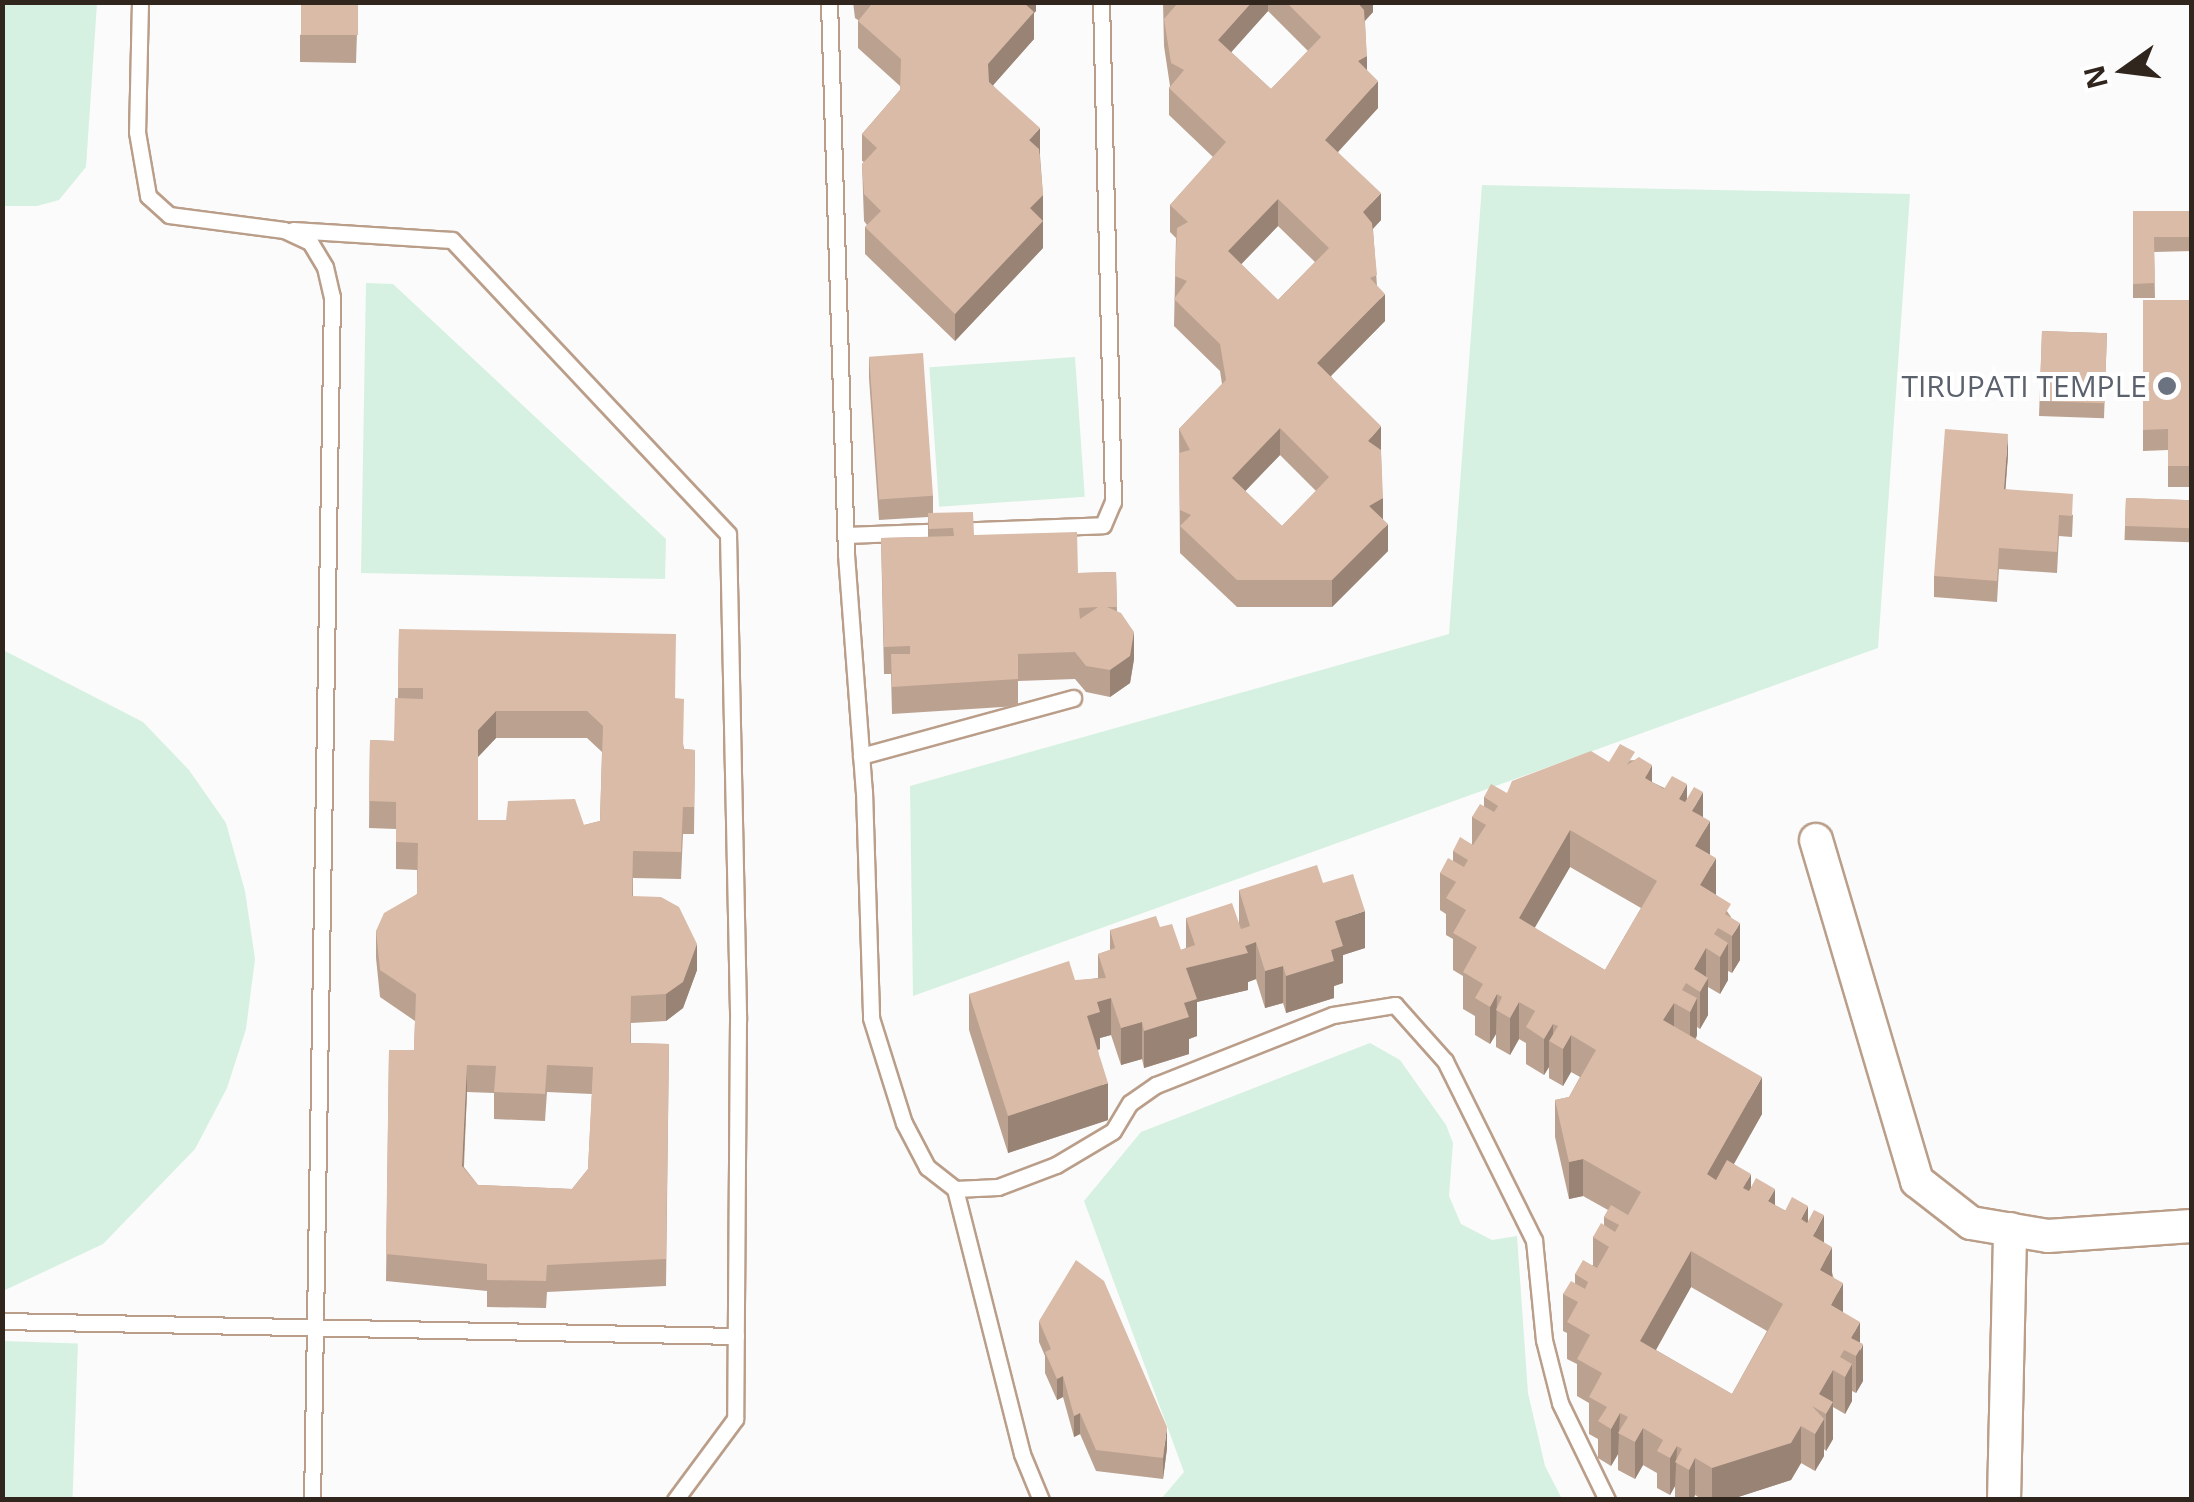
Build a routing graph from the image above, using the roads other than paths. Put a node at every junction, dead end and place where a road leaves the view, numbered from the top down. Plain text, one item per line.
1 (140, 2) edge
2 (829, 2) edge
3 (1100, 2) edge
4 (284, 230) junction
5 (846, 534) junction
6 (1073, 698) dead end
7 (861, 756) junction
8 (1816, 840) dead end
9 (955, 1189) junction
10 (2192, 1226) edge
11 (2010, 1229) junction
12 (2, 1321) edge
13 (314, 1332) junction
14 (736, 1336) junction
15 (312, 1500) edge
16 (674, 1500) edge
17 (1041, 1500) edge
18 (1607, 1500) edge
19 (2004, 1500) edge

1 - 4 lane
2 - 5 lane
3 - 5 lane
4 - 13 lane
4 - 14 lane
5 - 7 lane
6 - 7 lane
7 - 9 lane
8 - 11 street
9 - 17 lane
9 - 18 lane
10 - 11 street
11 - 19 street
12 - 13 lane
13 - 14 lane
13 - 15 lane
14 - 16 lane

